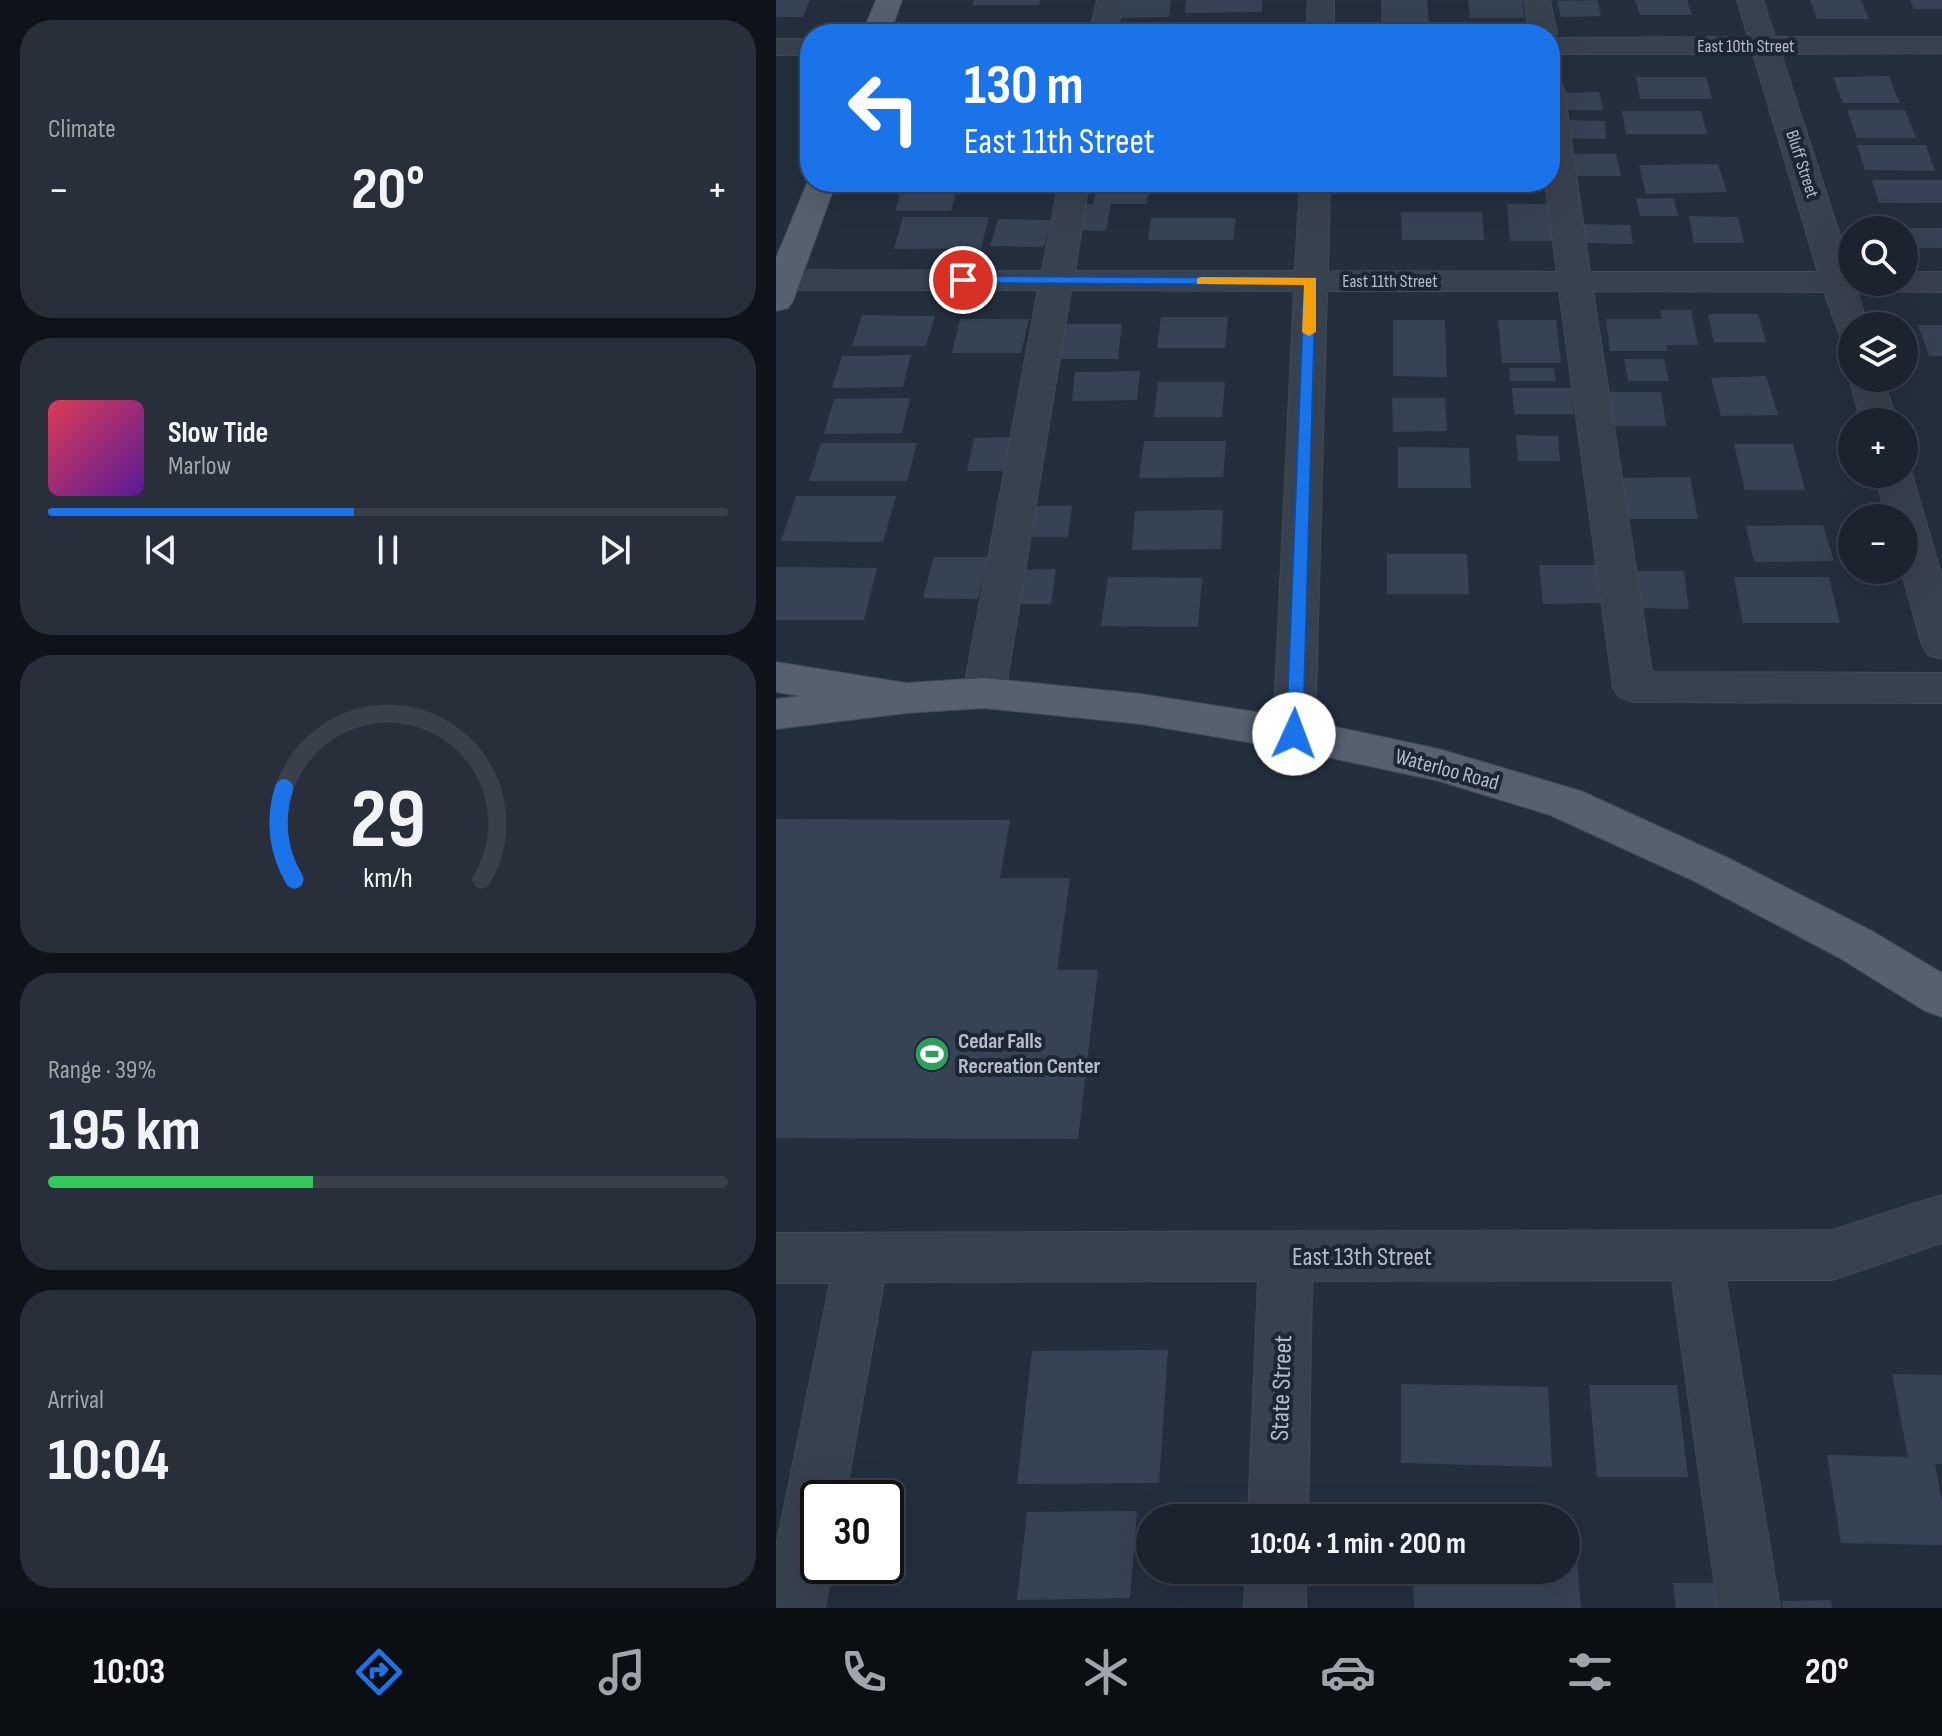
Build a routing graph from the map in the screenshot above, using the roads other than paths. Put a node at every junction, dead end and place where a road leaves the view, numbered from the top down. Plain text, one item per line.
1 (889, 0) edge
2 (1110, 0) edge
3 (1321, 0) edge
4 (1537, 0) edge
5 (1750, 0) edge
6 (880, 24) edge
7 (1105, 24) edge
8 (1320, 24) edge
9 (1541, 24) edge
10 (1942, 45) edge
11 (1560, 46) edge
12 (1764, 46) junction
13 (776, 47) edge
14 (800, 47) edge
15 (1560, 181) edge
16 (817, 192) edge
17 (1072, 192) edge
18 (1315, 192) edge
19 (1838, 249) edge
20 (1055, 280) junction
21 (1311, 281) junction
22 (1576, 282) junction
23 (1838, 282) edge
24 (1918, 282) edge
25 (1942, 282) edge
26 (779, 287) edge
27 (1897, 488) edge
28 (1942, 645) edge
29 (776, 677) edge
30 (1942, 688) edge
31 (984, 693) junction
32 (906, 698) junction
33 (776, 714) edge
34 (1294, 734) junction
35 (1942, 997) edge
36 (1942, 1219) edge
37 (1695, 1256) junction
38 (776, 1258) edge
39 (862, 1258) junction
40 (1286, 1258) junction
41 (1278, 1504) edge
42 (1276, 1584) edge
43 (794, 1608) edge
44 (1275, 1608) edge
45 (1749, 1608) edge

1 - 6 main road
2 - 7 street
3 - 8 street
4 - 9 street
5 - 12 street, Bluff Street
10 - 12 street, East 10th Street
11 - 12 street, East 10th Street
12 - 19 street, Bluff Street
13 - 14 street
15 - 22 street
16 - 26 main road
17 - 20 street
18 - 21 street
20 - 21 street, East 11th Street
20 - 26 street, East 11th Street
20 - 31 street
21 - 22 street, East 11th Street
21 - 34 street
22 - 23 street, East 11th Street
22 - 30 street
24 - 25 street, East 11th Street
27 - 28 street
29 - 32 main road, Waterloo Road
31 - 32 main road, Waterloo Road
31 - 34 main road, Waterloo Road
32 - 33 main road, Waterloo Road
34 - 35 main road, Waterloo Road
36 - 37 street, East 13th Street
37 - 40 street, East 13th Street
37 - 45 street
38 - 39 street, East 13th Street
39 - 40 street, East 13th Street
39 - 43 street
40 - 41 street, State Street
42 - 44 street

